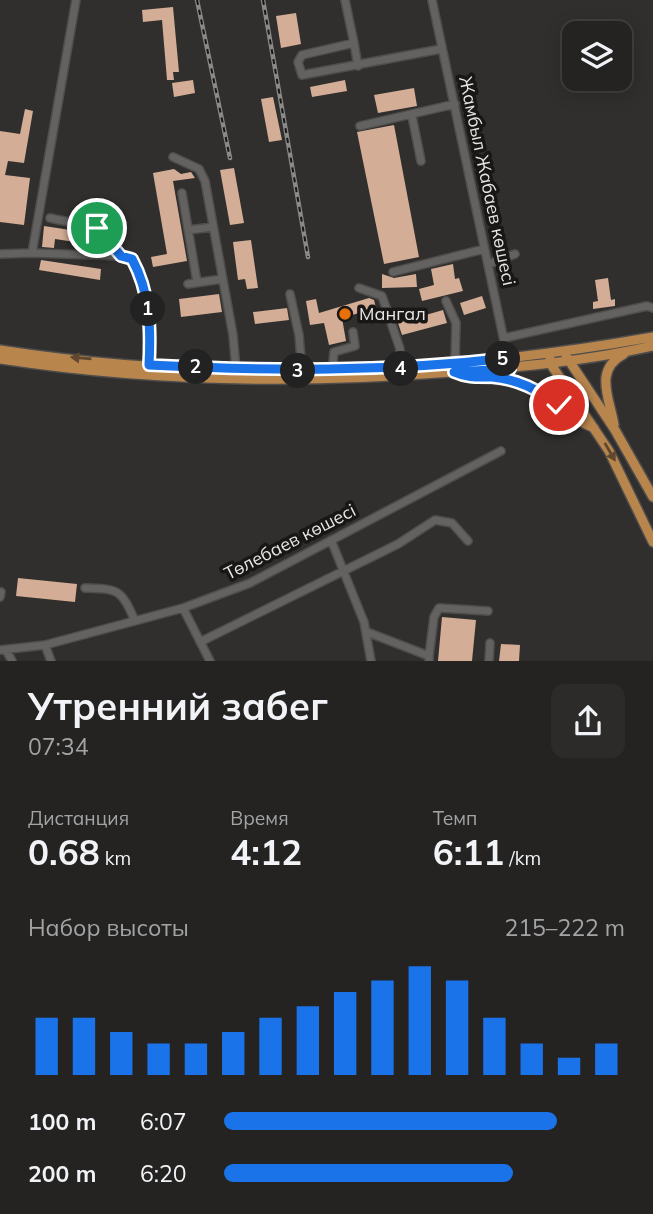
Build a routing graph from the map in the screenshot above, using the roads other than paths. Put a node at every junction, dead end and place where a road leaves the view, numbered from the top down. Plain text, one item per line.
1 (76, 0) edge
2 (345, 0) edge
3 (432, 0) edge
4 (354, 43) junction
5 (441, 49) junction
6 (358, 66) junction
7 (455, 104) junction
8 (412, 116) junction
9 (360, 126) dead end
10 (173, 157) dead end
11 (421, 161) dead end
12 (182, 193) dead end
13 (50, 218) dead end
14 (213, 227) junction
15 (188, 230) junction
16 (484, 249) junction
17 (32, 253) junction
18 (0, 254) edge
19 (515, 254) dead end
20 (121, 256) junction
21 (489, 264) junction
22 (393, 272) dead end
23 (222, 279) junction
24 (197, 282) junction
25 (188, 284) dead end
26 (359, 288) dead end
27 (290, 294) dead end
28 (446, 302) dead end
29 (653, 307) edge
30 (353, 332) dead end
31 (653, 337) edge
32 (504, 338) junction
33 (653, 346) edge
34 (0, 350) edge
35 (634, 350) junction
36 (566, 356) junction
37 (509, 358) junction
38 (550, 358) junction
39 (0, 359) edge
40 (149, 365) junction
41 (454, 368) junction
42 (236, 369) junction
43 (399, 369) junction
44 (510, 369) junction
45 (302, 371) junction
46 (332, 371) junction
47 (594, 428) junction
48 (615, 430) junction
49 (501, 451) dead end
50 (653, 497) edge
51 (331, 540) junction
52 (468, 541) dead end
53 (653, 542) edge
54 (342, 572) junction
55 (85, 588) dead end
56 (183, 608) junction
57 (488, 611) dead end
58 (135, 621) junction
59 (367, 632) junction
60 (200, 642) junction
61 (490, 643) dead end
62 (45, 645) junction
63 (3, 650) edge
64 (429, 658) edge
65 (12, 661) edge
66 (51, 661) edge
67 (210, 661) edge
68 (371, 661) edge
69 (489, 661) edge

1 - 17 street
2 - 4 street
3 - 5 street, Жамбыл Жабаев көшесі
4 - 6 street
4 - 6 street
5 - 6 street
5 - 7 street, Жамбыл Жабаев көшесі
7 - 8 street
7 - 16 street, Жамбыл Жабаев көшесі
8 - 9 street
8 - 11 street
10 - 14 street
12 - 15 street
13 - 20 street
14 - 15 street
14 - 23 street
15 - 24 street
16 - 21 street, Жамбыл Жабаев көшесі
16 - 22 street
17 - 18 street
17 - 20 street
19 - 21 street
20 - 40 street
21 - 32 street, Жамбыл Жабаев көшесі
23 - 24 street
23 - 42 street
24 - 25 street
26 - 43 street
27 - 45 street
28 - 41 street
29 - 32 street
30 - 46 street
31 - 36 main road
32 - 37 street, Жамбыл Жабаев көшесі
33 - 35 main road
40 -> 34 main road
35 - 36 main road
35 - 48 main road
36 - 38 main road
36 - 48 main road
37 - 38 main road
37 - 41 main road
37 - 44 street, Жамбыл Жабаев көшесі
38 - 44 main road
38 - 47 main road
39 - 41 main road
40 - 42 main road
41 - 43 main road
41 - 44 main road
41 - 47 main road
42 - 45 main road
43 - 46 main road
45 - 46 main road
47 -> 53 main road
48 - 50 main road
49 - 51 street, Төлебаев көшесі
51 - 54 street
51 - 56 street, Төлебаев көшесі
52 - 54 street
54 - 59 street
54 - 60 street
55 - 58 street
56 - 58 street, Төлебаев көшесі
56 - 60 street
57 - 64 street
58 - 62 street, Төлебаев көшесі
59 - 64 street
59 - 68 street
60 - 67 street
61 - 69 street
62 - 63 street, Төлебаев көшесі
62 - 66 street
63 - 65 street

